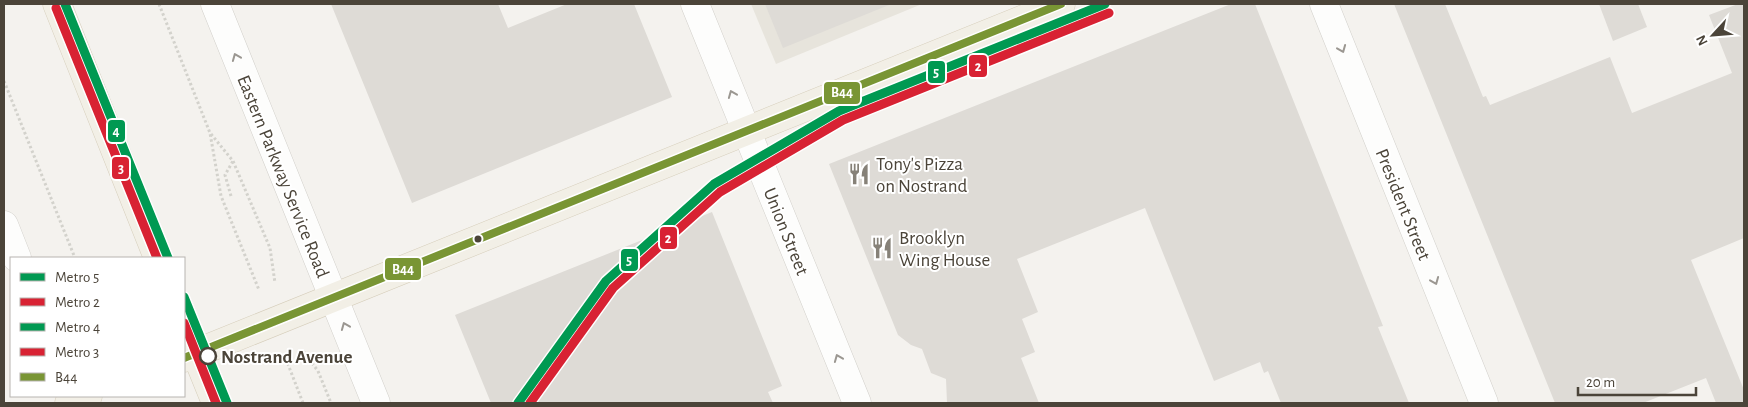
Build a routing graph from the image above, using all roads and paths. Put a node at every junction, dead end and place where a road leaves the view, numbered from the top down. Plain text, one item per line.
1 (57, 4) edge
2 (159, 4) edge
3 (215, 4) edge
4 (695, 4) edge
5 (1061, 4) edge
6 (1324, 4) edge
7 (4, 81) edge
8 (746, 130) junction
9 (210, 134) junction
10 (233, 161) junction
11 (231, 196) dead end
12 (4, 225) edge
13 (17, 257) edge
14 (75, 257) edge
15 (158, 257) edge
16 (275, 283) dead end
17 (259, 291) dead end
18 (333, 297) junction
19 (185, 329) edge
20 (303, 352) dead end
21 (190, 356) edge
22 (286, 359) dead end
23 (216, 403) edge
24 (303, 403) edge
25 (331, 403) edge
26 (376, 403) edge
27 (856, 403) edge
28 (1484, 403) edge

1 - 15 main road
2 - 9 path
18 -> 3 street, Eastern Parkway Service Road
8 -> 4 street, Union Street
5 - 8 main road
6 -> 28 street, President Street
7 - 14 path
8 - 18 main road
27 -> 8 street, Union Street
9 - 10 path
9 - 17 path
10 - 11 path
10 - 16 path
12 - 13 street
18 - 21 main road
26 -> 18 street, Eastern Parkway Service Road
19 - 21 main road
20 - 25 path
21 - 23 main road
22 - 24 path

